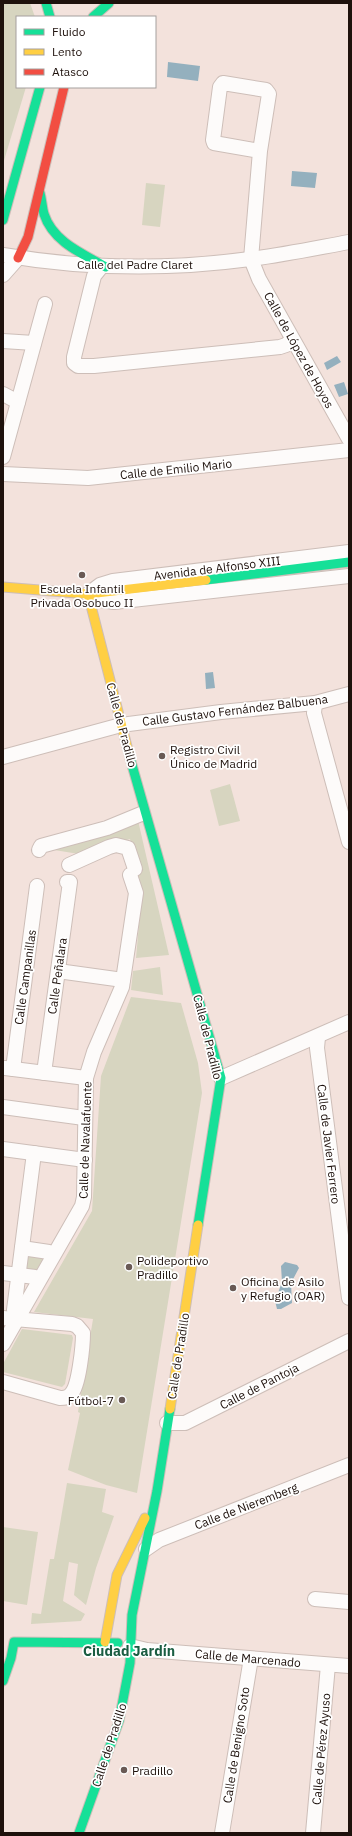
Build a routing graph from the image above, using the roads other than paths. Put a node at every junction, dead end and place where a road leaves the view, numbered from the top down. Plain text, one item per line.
1 (46, 3) edge
2 (109, 3) edge
3 (50, 16) edge
4 (94, 16) edge
5 (40, 88) edge
6 (64, 88) edge
7 (260, 151) junction
8 (39, 186) junction
9 (3, 220) edge
10 (349, 242) edge
11 (3, 255) edge
12 (18, 258) junction
13 (251, 259) junction
14 (104, 266) junction
15 (3, 275) edge
16 (45, 304) dead end
17 (292, 340) junction
18 (3, 341) edge
19 (34, 343) junction
20 (3, 394) edge
21 (18, 402) junction
22 (349, 439) edge
23 (349, 450) edge
24 (3, 457) edge
25 (3, 474) edge
26 (349, 552) edge
27 (349, 562) edge
28 (349, 576) edge
29 (3, 587) edge
30 (88, 594) junction
31 (349, 694) edge
32 (315, 703) junction
33 (121, 725) junction
34 (3, 757) edge
35 (141, 814) dead end
36 (349, 842) edge
37 (39, 850) dead end
38 (69, 865) dead end
39 (67, 882) dead end
40 (37, 886) dead end
41 (58, 971) junction
42 (123, 980) junction
43 (349, 1022) edge
44 (318, 1037) junction
45 (8, 1068) edge
46 (44, 1073) junction
47 (86, 1078) junction
48 (220, 1078) junction
49 (3, 1107) edge
50 (84, 1118) junction
51 (3, 1149) edge
52 (34, 1153) junction
53 (85, 1160) junction
54 (22, 1248) junction
55 (49, 1252) dead end
56 (3, 1273) edge
57 (19, 1275) junction
58 (35, 1277) dead end
59 (349, 1298) edge
60 (12, 1316) edge
61 (349, 1341) edge
62 (3, 1344) edge
63 (3, 1382) edge
64 (167, 1423) junction
65 (349, 1465) edge
66 (157, 1491) junction
67 (146, 1549) junction
68 (117, 1575) junction
69 (138, 1584) junction
70 (315, 1599) dead end
71 (349, 1602) edge
72 (9, 1642) edge
73 (105, 1642) junction
74 (130, 1646) junction
75 (248, 1658) junction
76 (328, 1665) junction
77 (349, 1666) edge
78 (3, 1681) edge
79 (79, 1833) edge
80 (222, 1833) edge
81 (313, 1833) edge

1 - 3 main road
2 - 4 main road
5 - 9 main road
6 - 8 main road
7 - 7 street
7 - 13 street
8 - 12 main road
8 - 14 main road
10 - 13 street, Calle del Padre Claret
11 - 12 street, Calle del Padre Claret
12 - 14 street, Calle del Padre Claret
12 - 15 street
13 - 14 street, Calle del Padre Claret
13 - 17 street, Calle de López de Hoyos
14 - 17 street
16 - 19 street
17 - 22 street, Calle de López de Hoyos
18 - 19 street
19 - 21 street
20 - 21 street
21 - 24 street
23 - 25 street, Calle de Emilio Mario
26 - 30 street, Avenida de Alfonso XIII
27 - 30 main road, Avenida de Alfonso XIII
28 - 30 street, Avenida de Alfonso XIII
29 - 30 main road, Avenida de Alfonso XIII
30 - 33 main road, Calle de Pradillo
31 - 32 street, Calle Gustavo Fernández Balbuena
32 - 33 street, Calle Gustavo Fernández Balbuena
32 - 36 street
33 - 34 street, Calle Gustavo Fernández Balbuena
33 - 48 main road, Calle de Pradillo
35 - 37 street
38 - 42 street, Calle de Navalafuente
39 - 41 street, Calle Peñalara
40 - 45 street, Calle Campanillas
41 - 42 street
41 - 46 street, Calle Peñalara
42 - 47 street, Calle de Navalafuente
43 - 44 street
44 - 48 street
44 - 59 street, Calle de Javier Ferrero
45 - 46 street
46 - 47 street
47 - 50 street, Calle de Navalafuente
48 - 64 main road, Calle de Pradillo
49 - 50 street
50 - 53 street, Calle de Navalafuente
51 - 52 street
52 - 53 street
52 - 54 street
53 - 60 street, Calle de Navalafuente
54 - 55 street
54 - 57 street
56 - 57 street
57 - 58 street
57 - 60 street
60 - 62 street, Calle de Navalafuente
60 - 63 street
61 - 64 street, Calle de Pantoja
64 - 66 main road, Calle de Pradillo
65 - 67 street, Calle de Nieremberg
66 - 67 main road, Calle de Pradillo
66 - 68 main road, Calle de Pradillo
67 - 69 main road, Calle de Pradillo
68 - 69 street
68 - 73 main road, Calle de Pradillo
69 - 74 main road, Calle de Pradillo
70 - 71 street
72 - 73 main road, Calle de Marcenado
72 - 78 main road
73 - 74 main road, Calle de Marcenado
74 - 75 street, Calle de Marcenado
74 - 79 main road, Calle de Pradillo
75 - 76 street, Calle de Marcenado
75 - 80 street, Calle de Benigno Soto
76 - 77 street, Calle de Marcenado
76 - 81 street, Calle de Pérez Ayuso

